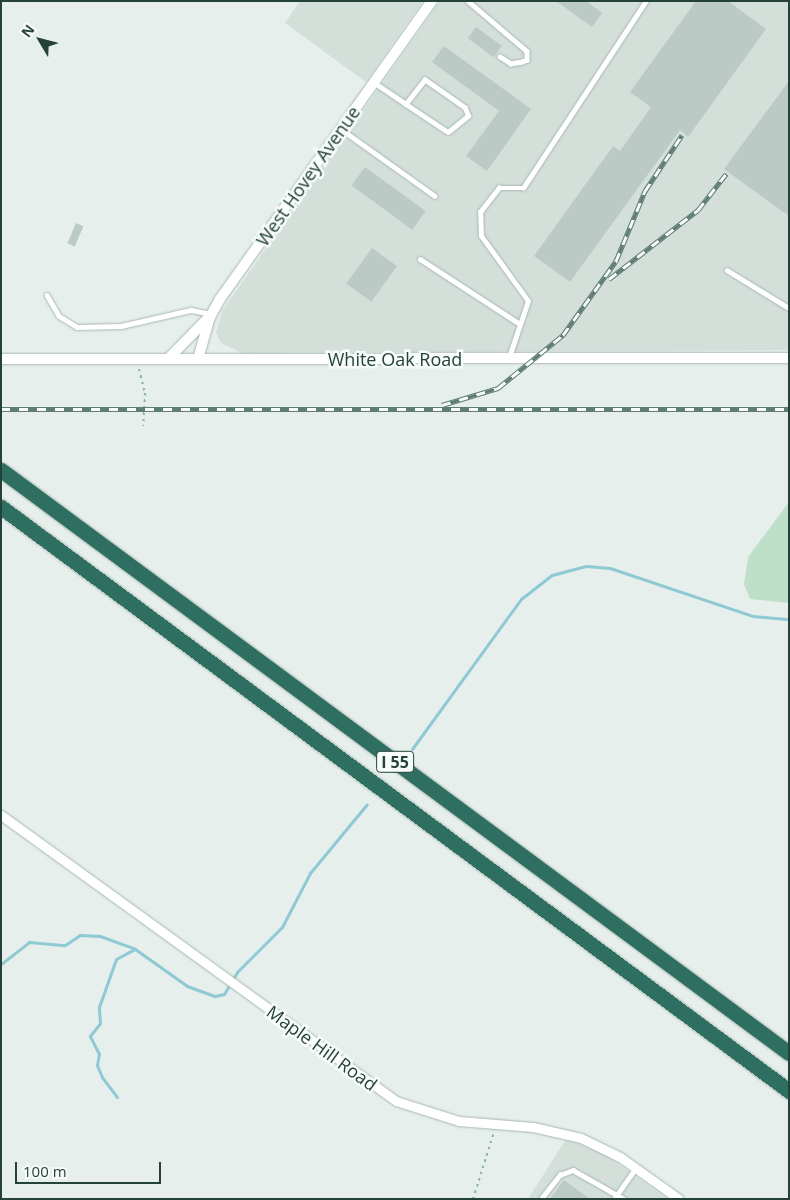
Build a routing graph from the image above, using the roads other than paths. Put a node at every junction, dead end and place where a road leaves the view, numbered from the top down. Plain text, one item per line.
1 (432, 1) edge
2 (468, 1) edge
3 (646, 1) edge
4 (500, 57) dead end
5 (374, 82) junction
6 (406, 104) junction
7 (341, 129) junction
8 (435, 196) dead end
9 (420, 259) dead end
10 (727, 270) dead end
11 (47, 295) dead end
12 (789, 308) edge
13 (210, 315) junction
14 (520, 324) junction
15 (789, 358) edge
16 (1, 359) edge
17 (168, 359) junction
18 (198, 359) junction
19 (508, 359) junction
20 (1, 470) edge
21 (1, 507) edge
22 (1, 816) edge
23 (789, 1053) edge
24 (789, 1091) edge
25 (636, 1168) junction
26 (616, 1196) edge
27 (541, 1199) edge
28 (624, 1199) edge
29 (679, 1199) edge

1 - 5 street, West Hovey Avenue
2 - 4 lane
3 - 14 lane
5 - 6 lane
5 - 7 street, West Hovey Avenue
6 - 6 lane
7 - 8 lane
7 - 13 street, West Hovey Avenue
9 - 14 lane
10 - 12 lane
11 - 13 lane
13 - 17 street
13 - 18 street, West Hovey Avenue
14 - 19 lane
15 - 19 street, White Oak Road
16 - 17 street, White Oak Road
17 - 18 street, White Oak Road
18 - 19 street, White Oak Road
20 - 23 highway, I 55
21 - 24 highway, I 55
22 - 25 street, Maple Hill Road
25 - 26 lane
25 - 29 street, Maple Hill Road
26 - 27 lane
26 - 28 lane

